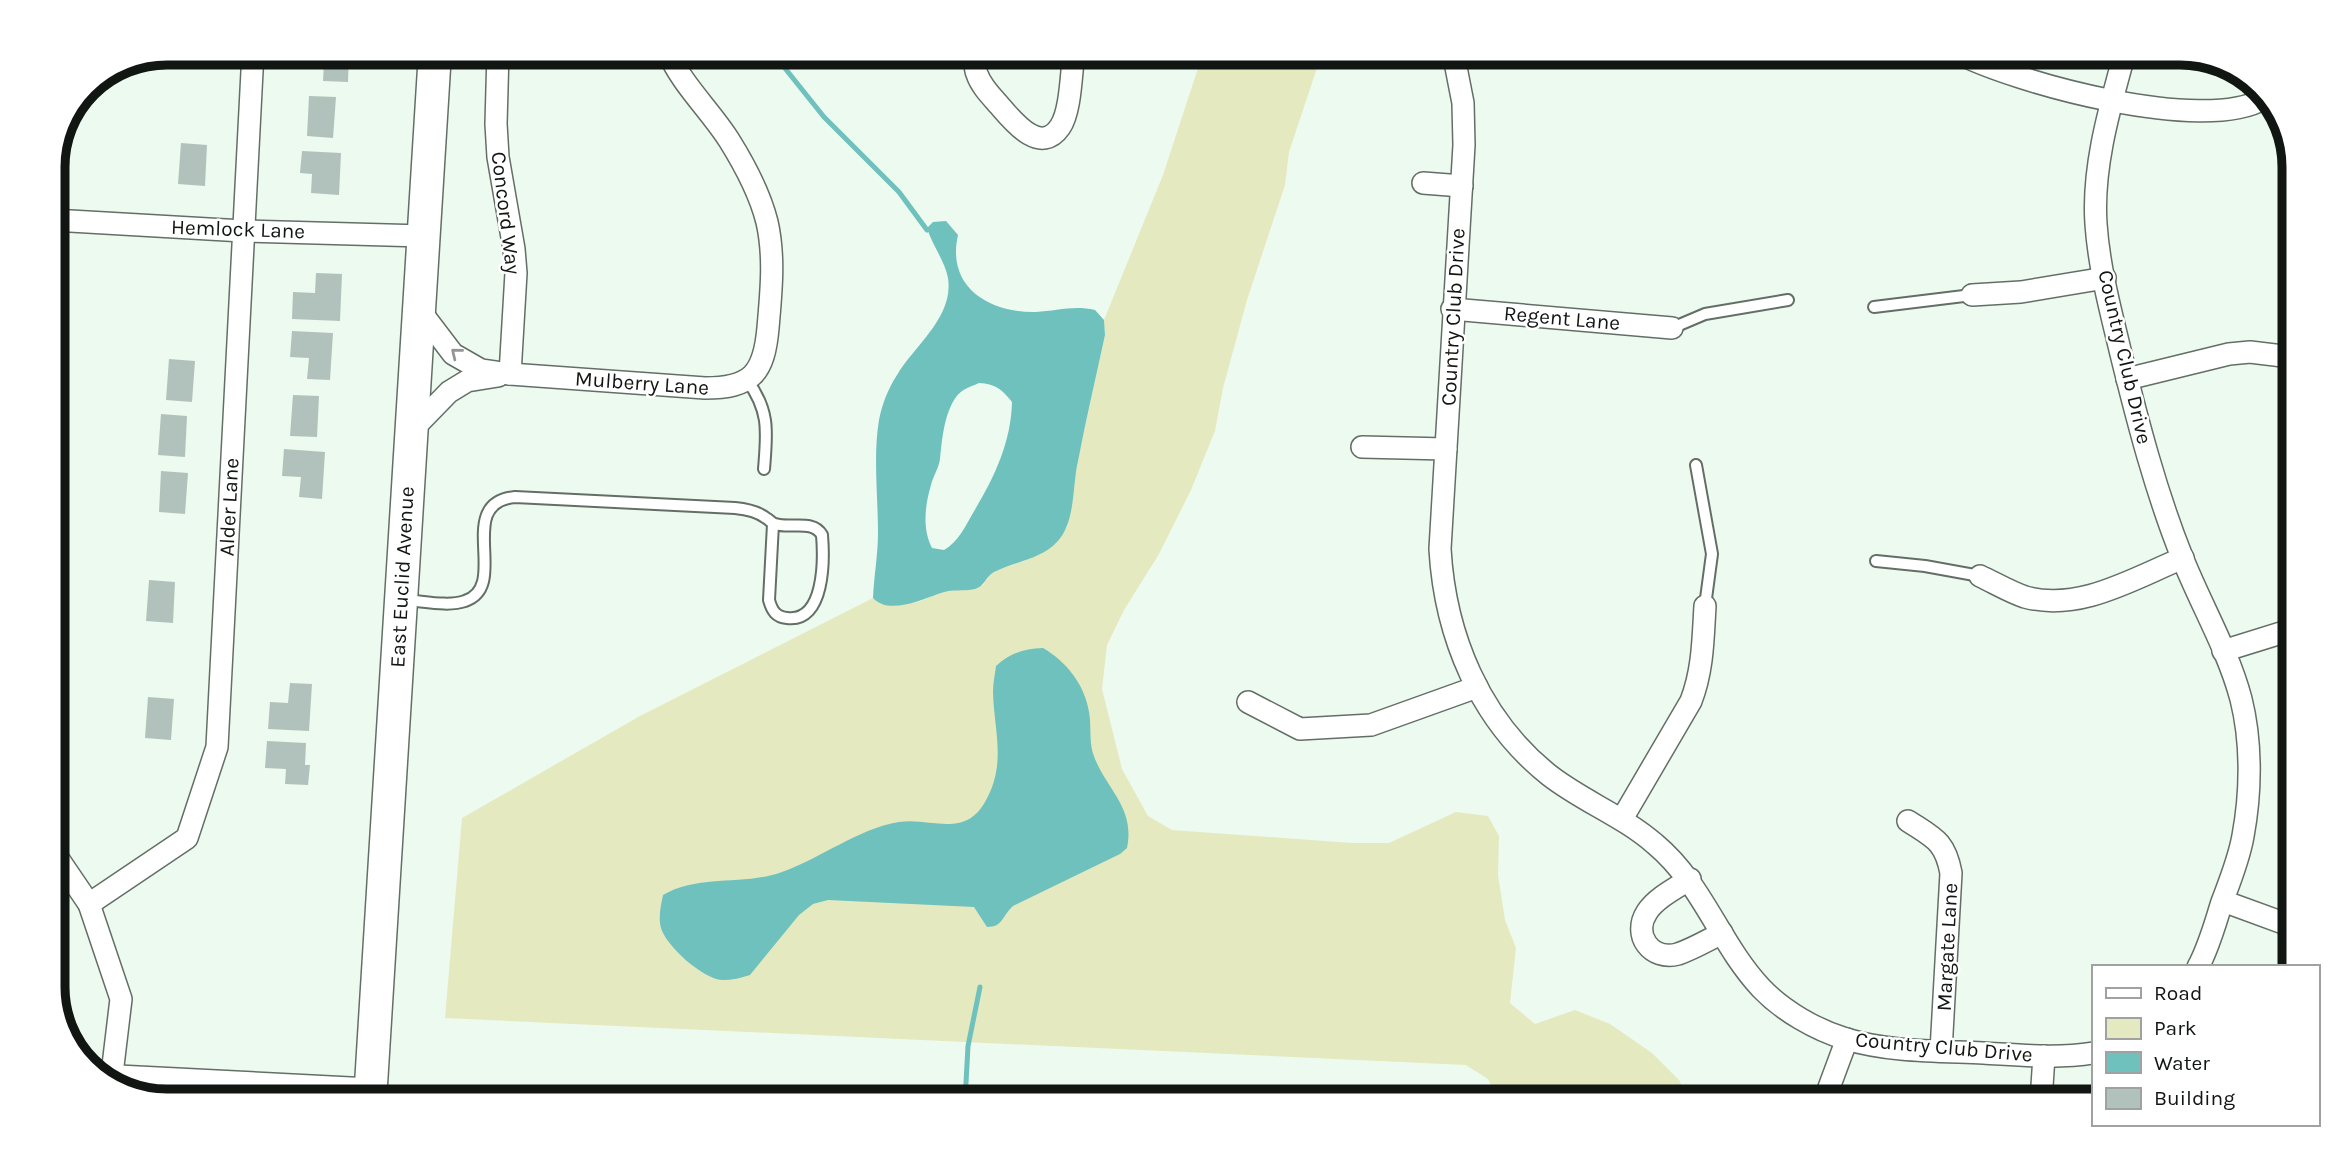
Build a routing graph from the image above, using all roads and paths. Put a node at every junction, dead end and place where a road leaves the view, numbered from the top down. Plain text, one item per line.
1 (252, 65) edge
2 (434, 65) edge
3 (498, 65) edge
4 (673, 65) edge
5 (976, 65) edge
6 (1072, 65) edge
7 (1456, 65) edge
8 (1986, 65) edge
9 (2122, 65) edge
10 (2112, 101) junction
11 (2258, 101) edge
12 (1423, 183) dead end
13 (1462, 186) junction
14 (65, 221) edge
15 (243, 231) junction
16 (423, 236) junction
17 (2105, 278) junction
18 (1972, 295) joint
19 (1788, 300) dead end
20 (1874, 307) dead end
21 (418, 308) junction
22 (1452, 309) junction
23 (1672, 328) joint
24 (2282, 356) edge
25 (510, 374) junction
26 (2127, 379) junction
27 (747, 380) junction
28 (411, 431) junction
29 (1362, 447) dead end
30 (1446, 449) junction
31 (1696, 465) dead end
32 (764, 469) dead end
33 (774, 524) junction
34 (2182, 558) junction
35 (1876, 561) dead end
36 (1980, 576) joint
37 (401, 600) junction
38 (1705, 606) joint
39 (2282, 633) edge
40 (2223, 650) junction
41 (1477, 687) junction
42 (1248, 702) dead end
43 (1622, 819) junction
44 (1908, 821) dead end
45 (65, 869) edge
46 (1689, 878) junction
47 (2223, 901) junction
48 (89, 904) junction
49 (2282, 923) edge
50 (1722, 933) junction
51 (2199, 965) edge
52 (1847, 1039) junction
53 (1941, 1051) junction
54 (2092, 1053) edge
55 (2044, 1056) junction
56 (109, 1071) edge
57 (122, 1079) edge
58 (278, 1089) edge
59 (370, 1089) edge
60 (1828, 1089) edge
61 (2042, 1089) edge

1 - 15 street, Alder Lane
2 - 16 main road, East Euclid Avenue
3 - 25 street, Concord Way
4 - 27 street
5 - 6 street
7 - 13 street, Country Club Drive
8 - 10 street
9 - 10 street, Country Club Drive
10 - 11 street
10 - 17 street, Country Club Drive
12 - 13 street
13 - 22 street, Country Club Drive
14 - 15 street, Hemlock Lane
15 - 16 street, Hemlock Lane
15 - 48 street, Alder Lane
16 - 21 main road, East Euclid Avenue
17 - 18 street
17 - 26 street, Country Club Drive
18 - 20 lane
19 - 23 lane
25 -> 21 street, Mulberry Lane
21 - 28 main road, East Euclid Avenue
22 - 23 street, Regent Lane
22 - 30 street, Country Club Drive
24 - 26 street
25 - 27 street, Mulberry Lane
25 - 28 street, Mulberry Lane
26 - 34 street, Country Club Drive
27 - 32 lane
28 - 37 main road, East Euclid Avenue
29 - 30 street
30 - 41 street, Country Club Drive
31 - 38 lane
33 - 33 lane
33 - 37 lane
34 - 36 street
34 - 40 street, Country Club Drive
35 - 36 lane
37 - 59 main road, East Euclid Avenue
38 - 43 street
39 - 40 street
40 - 47 street, Country Club Drive
41 - 42 street
41 - 43 street, Country Club Drive
43 - 46 street, Country Club Drive
44 - 53 street, Margate Lane
45 - 48 street
46 - 50 street, Country Club Drive
46 - 50 street
47 - 49 street
47 - 51 street, Country Club Drive
48 - 56 street
50 - 52 street, Country Club Drive
52 - 53 street, Country Club Drive
52 - 60 street
53 - 55 street, Country Club Drive
54 - 55 street, Country Club Drive
55 - 61 street
57 - 58 street

